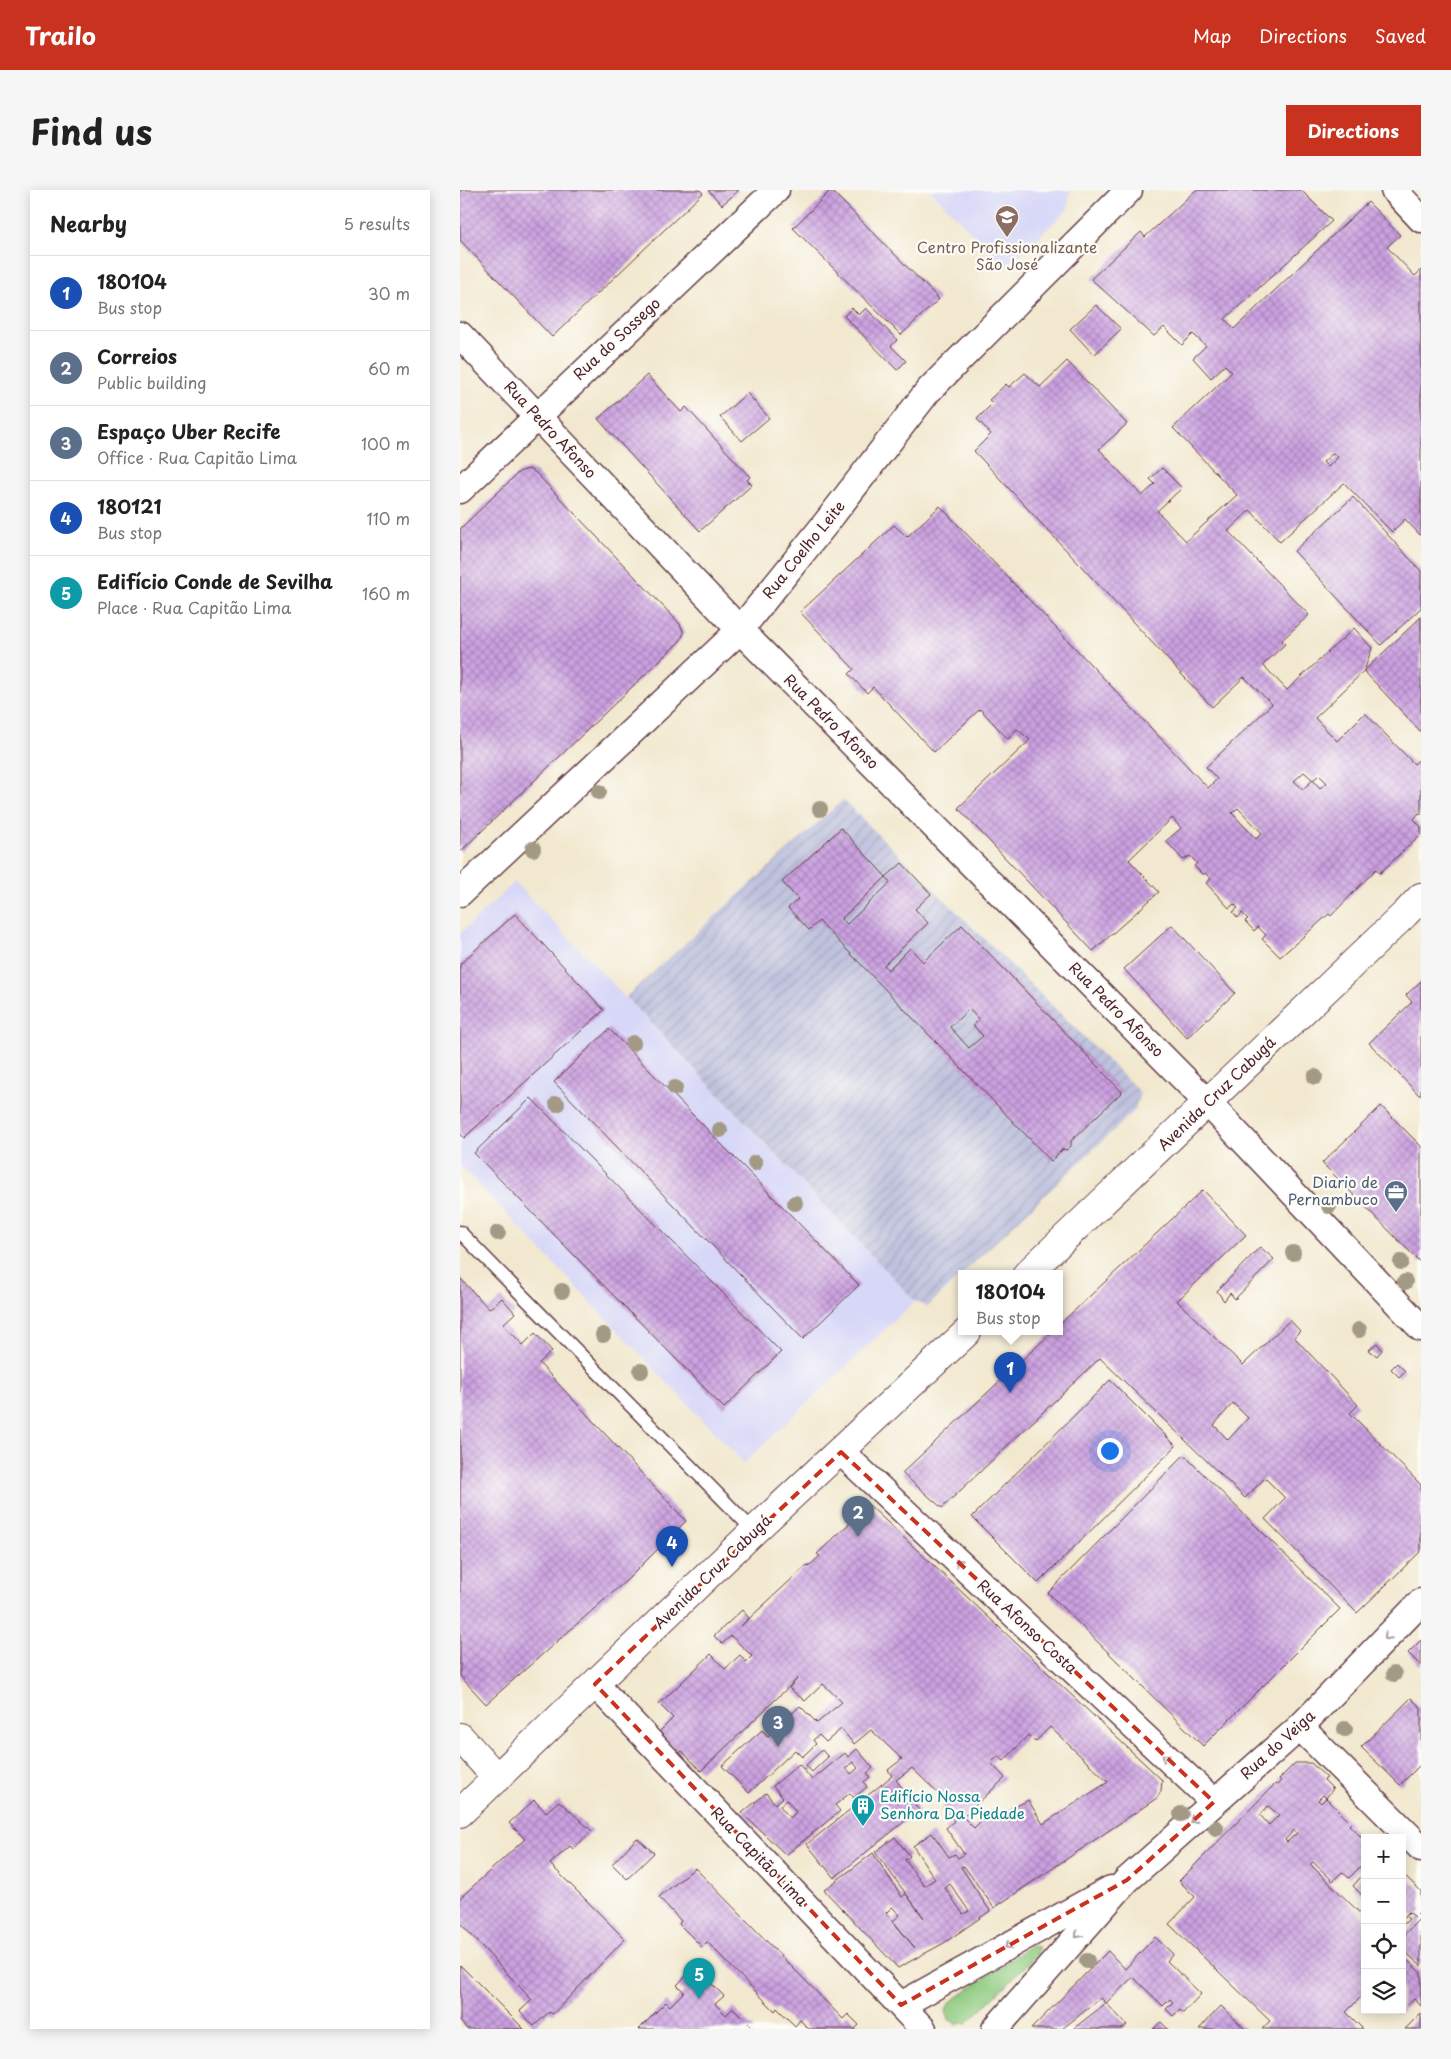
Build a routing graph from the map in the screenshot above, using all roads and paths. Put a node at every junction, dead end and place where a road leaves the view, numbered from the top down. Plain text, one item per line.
1 (776, 190) edge
2 (1394, 190) edge
3 (1123, 192) edge
4 (1421, 219) edge
5 (460, 335) edge
6 (536, 416) junction
7 (460, 490) edge
8 (740, 630) junction
9 (460, 893) edge
10 (1416, 906) edge
11 (1208, 1103) junction
12 (460, 1232) edge
13 (1031, 1270) edge
14 (1421, 1328) edge
15 (964, 1335) edge
16 (841, 1452) junction
17 (754, 1531) junction
18 (1421, 1602) edge
19 (595, 1684) junction
20 (1300, 1727) junction
21 (460, 1737) edge
22 (497, 1778) junction
23 (1214, 1802) junction
24 (460, 1813) edge
25 (1421, 1848) edge
26 (1127, 1880) junction
27 (900, 2005) junction
28 (923, 2029) edge
29 (995, 2029) edge

1 - 6 street, Rua do Sossego
2 - 4 street
3 - 8 street, Rua Coelho Leite
5 - 6 street, Rua Pedro Afonso
6 - 7 street, Rua do Sossego
6 - 8 street, Rua Pedro Afonso
8 - 9 street, Rua Coelho Leite
8 - 11 street, Rua Pedro Afonso
10 - 11 main road, Avenida Cruz Cabugá
11 - 13 main road, Avenida Cruz Cabugá
11 - 14 street, Rua Pedro Afonso
12 - 17 lane
15 - 16 main road, Avenida Cruz Cabugá
16 - 17 main road, Avenida Cruz Cabugá
23 -> 16 street, Rua Afonso Costa
17 - 19 main road, Avenida Cruz Cabugá
18 -> 20 street, Rua do Veiga
19 - 22 main road, Avenida Cruz Cabugá
19 - 27 street, Rua Capitão Lima
20 - 23 street, Rua do Veiga
20 - 25 street
21 - 22 main road
22 - 24 main road, Avenida Cruz Cabugá
23 -> 26 street, Rua do Veiga
26 -> 27 street, Rua do Veiga
26 -> 29 street, Rua do Veiga
27 - 28 street, Rua Capitão Lima

